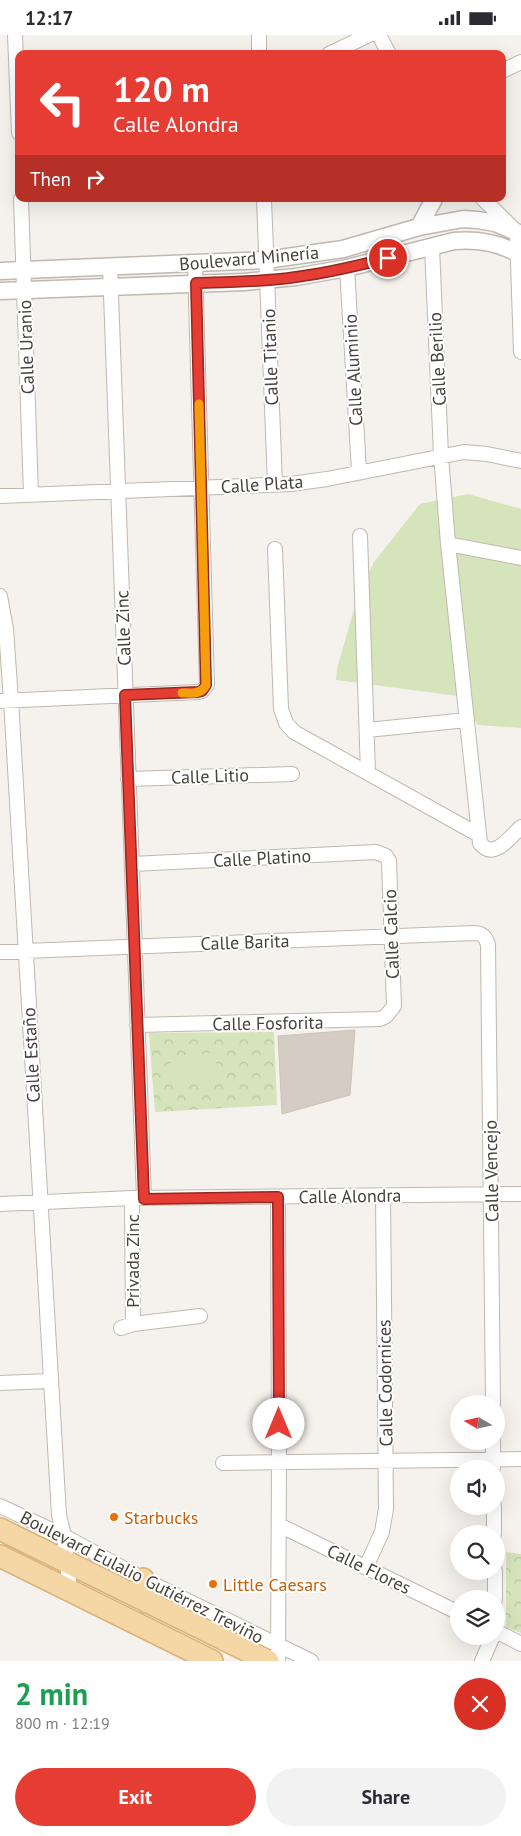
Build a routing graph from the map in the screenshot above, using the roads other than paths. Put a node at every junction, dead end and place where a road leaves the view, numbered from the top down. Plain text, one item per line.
1 (15, 35) edge
2 (259, 35) edge
3 (369, 35) edge
4 (379, 35) edge
5 (16, 50) edge
6 (259, 50) edge
7 (337, 50) edge
8 (387, 50) edge
9 (520, 65) edge
10 (506, 70) edge
11 (21, 202) edge
12 (264, 202) edge
13 (432, 202) edge
14 (486, 202) edge
15 (419, 227) junction
16 (519, 233) edge
17 (383, 238) junction
18 (432, 247) junction
19 (520, 254) edge
20 (388, 258) junction
21 (266, 261) junction
22 (195, 264) junction
23 (110, 267) junction
24 (347, 268) junction
25 (23, 270) junction
26 (0, 271) edge
27 (267, 280) junction
28 (196, 283) junction
29 (110, 286) junction
30 (24, 290) junction
31 (0, 291) edge
32 (521, 352) edge
33 (441, 455) junction
34 (521, 461) edge
35 (359, 471) junction
36 (275, 485) junction
37 (201, 488) junction
38 (118, 491) junction
39 (31, 495) junction
40 (0, 496) edge
41 (360, 536) dead end
42 (448, 544) junction
43 (275, 549) dead end
44 (521, 558) edge
45 (0, 596) edge
46 (125, 695) junction
47 (5, 701) edge
48 (467, 720) junction
49 (367, 730) junction
50 (368, 773) junction
51 (292, 774) dead end
52 (128, 779) junction
53 (521, 827) edge
54 (479, 835) junction
55 (389, 861) joint
56 (132, 864) junction
57 (392, 936) junction
58 (487, 939) joint
59 (134, 946) junction
60 (26, 951) junction
61 (0, 952) edge
62 (394, 1006) joint
63 (137, 1025) junction
64 (491, 1194) junction
65 (521, 1194) edge
66 (383, 1195) junction
67 (278, 1197) junction
68 (138, 1199) junction
69 (40, 1202) junction
70 (0, 1204) edge
71 (200, 1316) dead end
72 (50, 1381) junction
73 (0, 1383) edge
74 (493, 1395) edge
75 (521, 1459) edge
76 (385, 1461) junction
77 (280, 1462) junction
78 (505, 1462) edge
79 (223, 1463) dead end
80 (450, 1463) edge
81 (0, 1506) edge
82 (279, 1525) junction
83 (0, 1529) edge
84 (58, 1533) junction
85 (44, 1551) junction
86 (0, 1556) edge
87 (67, 1563) junction
88 (366, 1567) junction
89 (35, 1574) junction
90 (143, 1579) junction
91 (70, 1591) junction
92 (146, 1602) junction
93 (450, 1609) edge
94 (145, 1628) junction
95 (505, 1636) edge
96 (521, 1644) edge
97 (489, 1645) edge
98 (273, 1653) edge
99 (184, 1661) edge
100 (212, 1661) edge
101 (278, 1661) edge
102 (311, 1661) edge
103 (482, 1661) edge

1 - 5 street
2 - 6 street
3 - 7 street
4 - 8 street
9 - 10 street
11 - 25 street, Calle Uranio
12 - 21 street, Calle Titanio
13 - 15 street
14 - 16 street
15 - 16 street, Boulevard Minería
15 - 17 street, Boulevard Minería
16 - 19 street
17 - 20 street
17 - 21 street, Boulevard Minería
18 - 19 street, Boulevard Minería
18 - 20 street, Boulevard Minería
18 - 33 street, Calle Berilio
19 - 32 street
20 - 24 street, Boulevard Minería
21 - 22 street, Boulevard Minería
21 - 27 street, Calle Titanio
22 - 23 street, Boulevard Minería
22 - 28 street
23 - 25 street, Boulevard Minería
23 - 29 street, Calle Zinc
24 - 27 street, Boulevard Minería
24 - 35 street, Calle Aluminio
25 - 26 street, Boulevard Minería
25 - 30 street, Calle Uranio
27 - 28 street, Boulevard Minería
27 - 36 street, Calle Titanio
28 - 29 street, Boulevard Minería
28 - 37 street
29 - 30 street, Boulevard Minería
29 - 38 street, Calle Zinc
30 - 31 street, Boulevard Minería
30 - 39 street, Calle Uranio
33 - 34 street, Calle Plata
33 - 35 street, Calle Plata
33 - 42 street, Calle Berilio
35 - 36 street, Calle Plata
36 - 37 street, Calle Plata
37 - 38 street, Calle Plata
37 - 46 street
38 - 39 street, Calle Plata
38 - 46 street, Calle Zinc
39 - 40 street, Calle Plata
41 - 49 street
42 - 44 street
42 - 48 street, Calle Berilio
43 - 50 street
45 - 47 street, Calle Estaño
46 - 47 street
46 - 52 street, Calle Zinc
47 - 60 street, Calle Estaño
48 - 49 street
48 - 54 street, Calle Berilio
49 - 50 street
50 - 54 street
51 - 52 street, Calle Litio
52 - 56 street, Calle Zinc
53 - 54 street
55 - 56 street, Calle Platino
55 - 57 street, Calle Calcio
56 - 59 street, Calle Zinc
57 - 58 street, Calle Barita
57 - 59 street, Calle Barita
57 - 62 street, Calle Calcio
58 - 64 street, Calle Vencejo
59 - 60 street, Calle Barita
59 - 63 street, Calle Zinc
60 - 61 street, Calle Barita
60 - 69 street, Calle Estaño
62 - 63 street, Calle Fosforita
63 - 68 street, Calle Zinc
64 - 65 street, Calle Alondra
64 - 66 street, Calle Alondra
64 - 74 street, Calle Vencejo
66 - 67 street, Calle Alondra
66 - 76 street, Calle Codornices
67 - 68 street, Calle Alondra
67 - 77 street
68 - 69 street, Calle Alondra
68 - 71 street, Privada Zinc
69 - 70 street, Calle Alondra
69 - 72 street, Calle Estaño
72 - 73 street
72 - 84 street, Calle Estaño
75 - 78 street
76 - 77 street
76 - 80 street
76 - 88 street, Calle Codornices
77 - 79 street
77 - 82 street
81 - 84 street, Boulevard Eulalio Gutiérrez Treviño
82 - 88 street, Calle Flores
82 - 98 street
83 - 85 main road, Boulevard Eulalio Gutiérrez Treviño
84 - 85 street
84 - 87 street, Calle Estaño
84 - 90 street, Boulevard Eulalio Gutiérrez Treviño
85 - 87 main road, Boulevard Eulalio Gutiérrez Treviño
85 - 89 street
86 - 89 main road
87 - 91 street, Calle Estaño
87 - 92 main road, Boulevard Eulalio Gutiérrez Treviño
88 - 93 street, Calle Flores
89 - 91 main road
90 - 92 main road
90 - 98 street, Boulevard Eulalio Gutiérrez Treviño
91 - 94 main road
92 - 98 main road, Boulevard Eulalio Gutiérrez Treviño
94 - 99 main road
94 - 100 main road
95 - 96 street
97 - 103 street
98 - 101 street
98 - 102 street, Boulevard Eulalio Gutiérrez Treviño

